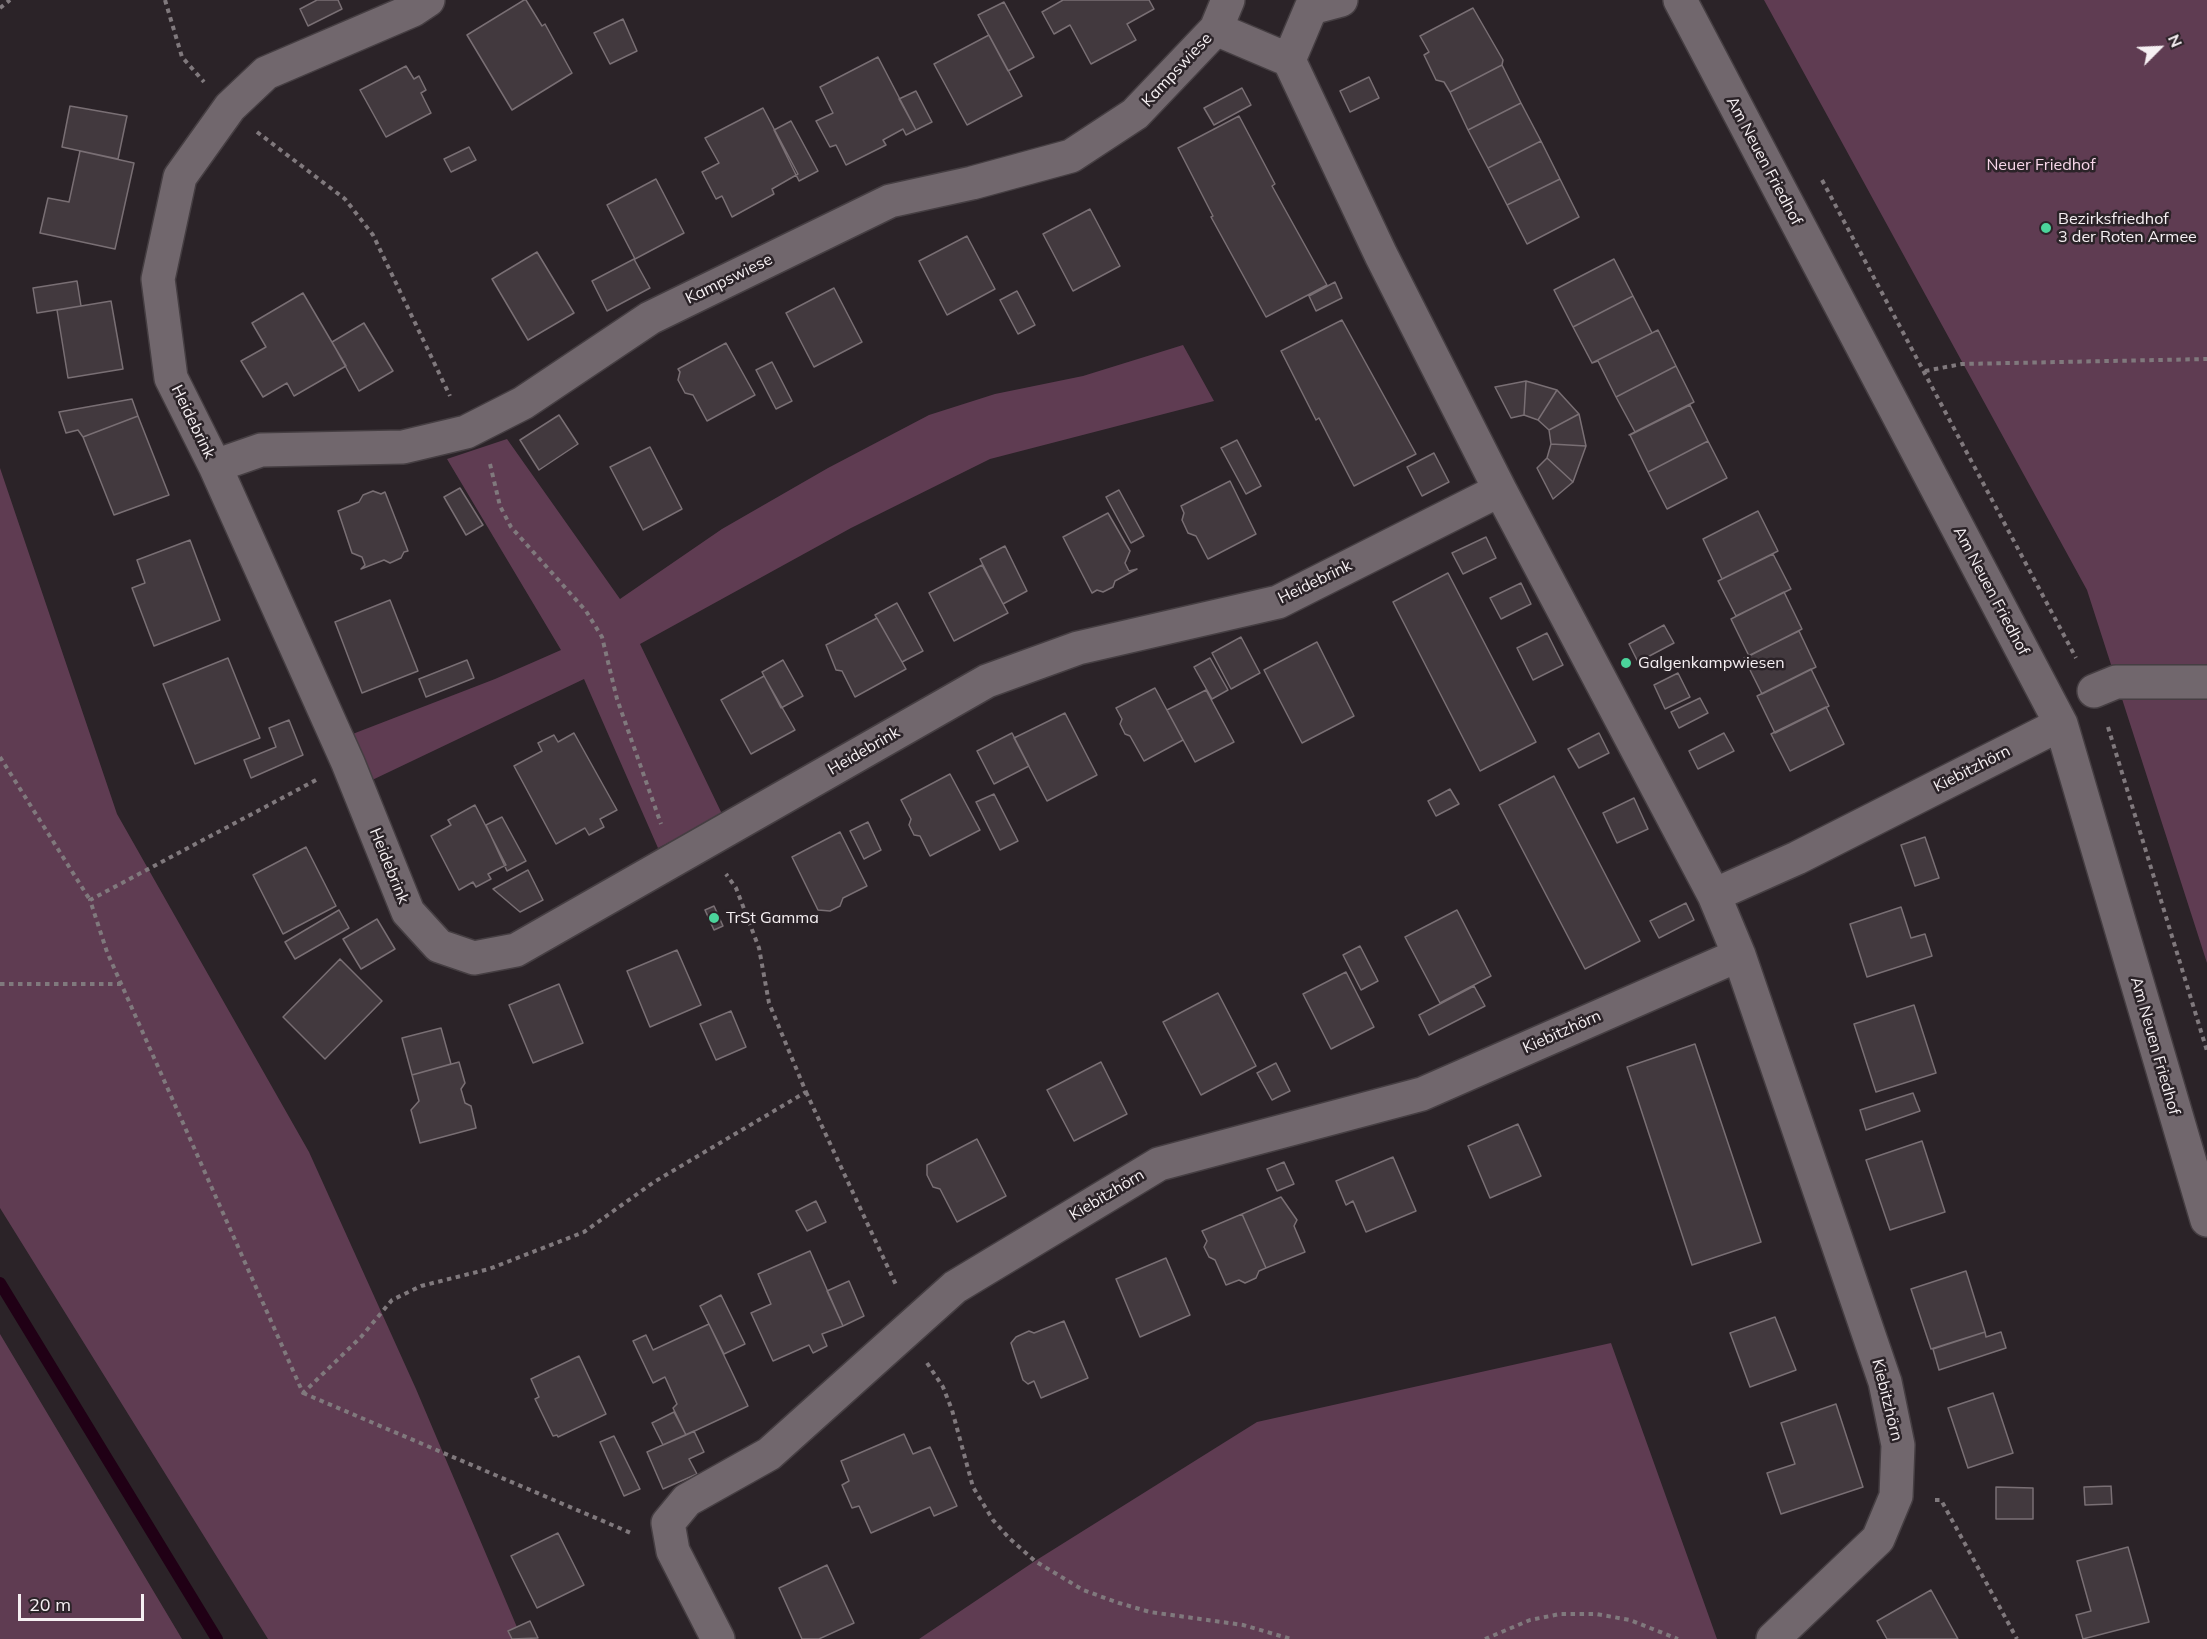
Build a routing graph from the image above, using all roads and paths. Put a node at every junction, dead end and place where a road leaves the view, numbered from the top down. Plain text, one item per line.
1 (10, 0) edge
2 (428, 0) edge
3 (1680, 0) edge
4 (1315, 3) edge
5 (0, 8) edge
6 (1222, 14) edge
7 (1289, 60) junction
8 (2207, 359) edge
9 (1925, 371) dead end
10 (215, 466) junction
11 (1500, 490) junction
12 (2207, 682) edge
13 (2094, 691) dead end
14 (2061, 724) junction
15 (0, 757) edge
16 (348, 763) junction
17 (697, 847) junction
18 (1714, 895) junction
19 (90, 900) junction
20 (1739, 955) junction
21 (0, 984) edge
22 (121, 984) junction
23 (806, 1092) junction
24 (2207, 1220) edge
25 (914, 1325) junction
26 (303, 1392) junction
27 (1896, 1496) junction
28 (673, 1551) junction
29 (718, 1639) edge
30 (1290, 1639) edge
31 (1485, 1639) edge
32 (1678, 1639) edge
33 (1773, 1639) edge
34 (2017, 1639) edge

1 - 5 path
2 - 10 street, Heidebrink
3 - 14 street, Am Neuen Friedhof
4 - 7 street
6 - 7 street
6 - 10 street, Kampswiese
7 - 11 street
8 - 9 path
10 - 16 street, Heidebrink
11 - 17 street, Heidebrink
11 - 18 street
12 - 13 street
14 - 18 street, Kiebitzhörn
14 - 24 street, Am Neuen Friedhof
15 - 19 path
16 - 17 street, Heidebrink
16 - 19 path
17 - 23 path
18 - 20 street, Kiebitzhörn
19 - 22 path
20 - 25 street, Kiebitzhörn
20 - 27 street, Kiebitzhörn
21 - 22 path
22 - 26 path
23 - 25 path
23 - 26 path
25 - 28 street, Kiebitzhörn
25 - 30 path
26 - 28 path
27 - 33 street, Kiebitzhörn
27 - 34 path
28 - 29 street, Kiebitzhörn
31 - 32 path

